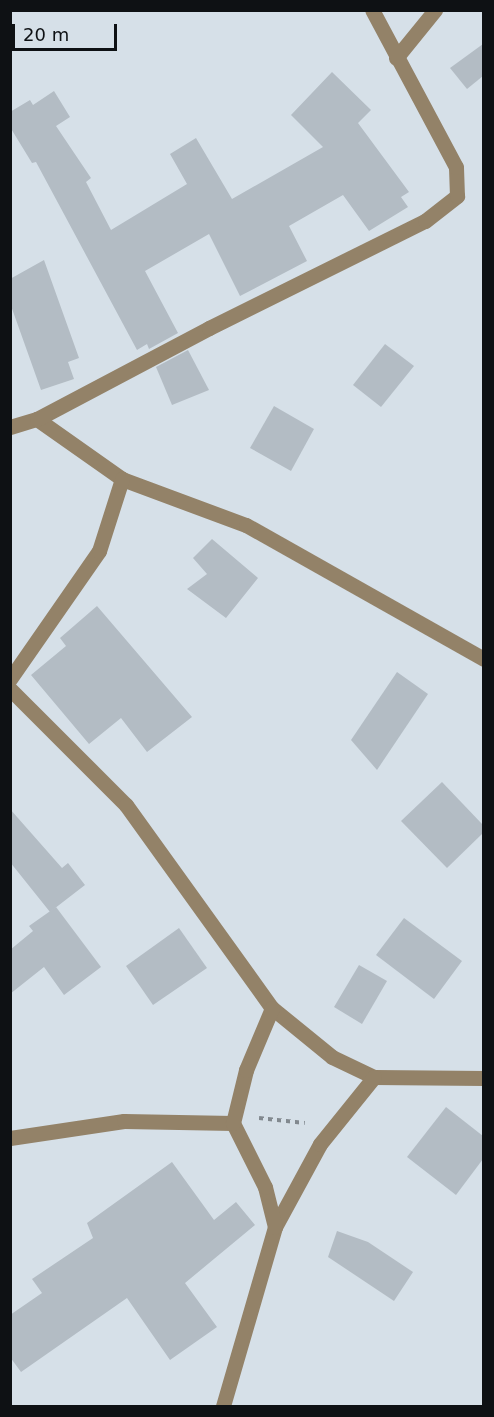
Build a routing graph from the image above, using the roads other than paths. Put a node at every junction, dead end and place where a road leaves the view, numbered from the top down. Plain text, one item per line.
1 (372, 10) edge
2 (435, 10) edge
3 (396, 58) junction
4 (37, 419) junction
5 (10, 428) edge
6 (122, 480) junction
7 (483, 658) edge
8 (10, 679) edge
9 (10, 688) edge
10 (272, 1008) junction
11 (374, 1077) junction
12 (483, 1078) edge
13 (233, 1123) junction
14 (10, 1138) edge
15 (275, 1227) junction
16 (223, 1407) edge

1 - 3 street
2 - 3 street
3 - 4 street
4 - 5 street
4 - 6 street
6 - 7 street
6 - 8 street
9 - 10 street
10 - 11 street
10 - 13 street
11 - 12 street
11 - 15 street
13 - 14 street
13 - 15 street
15 - 16 street

